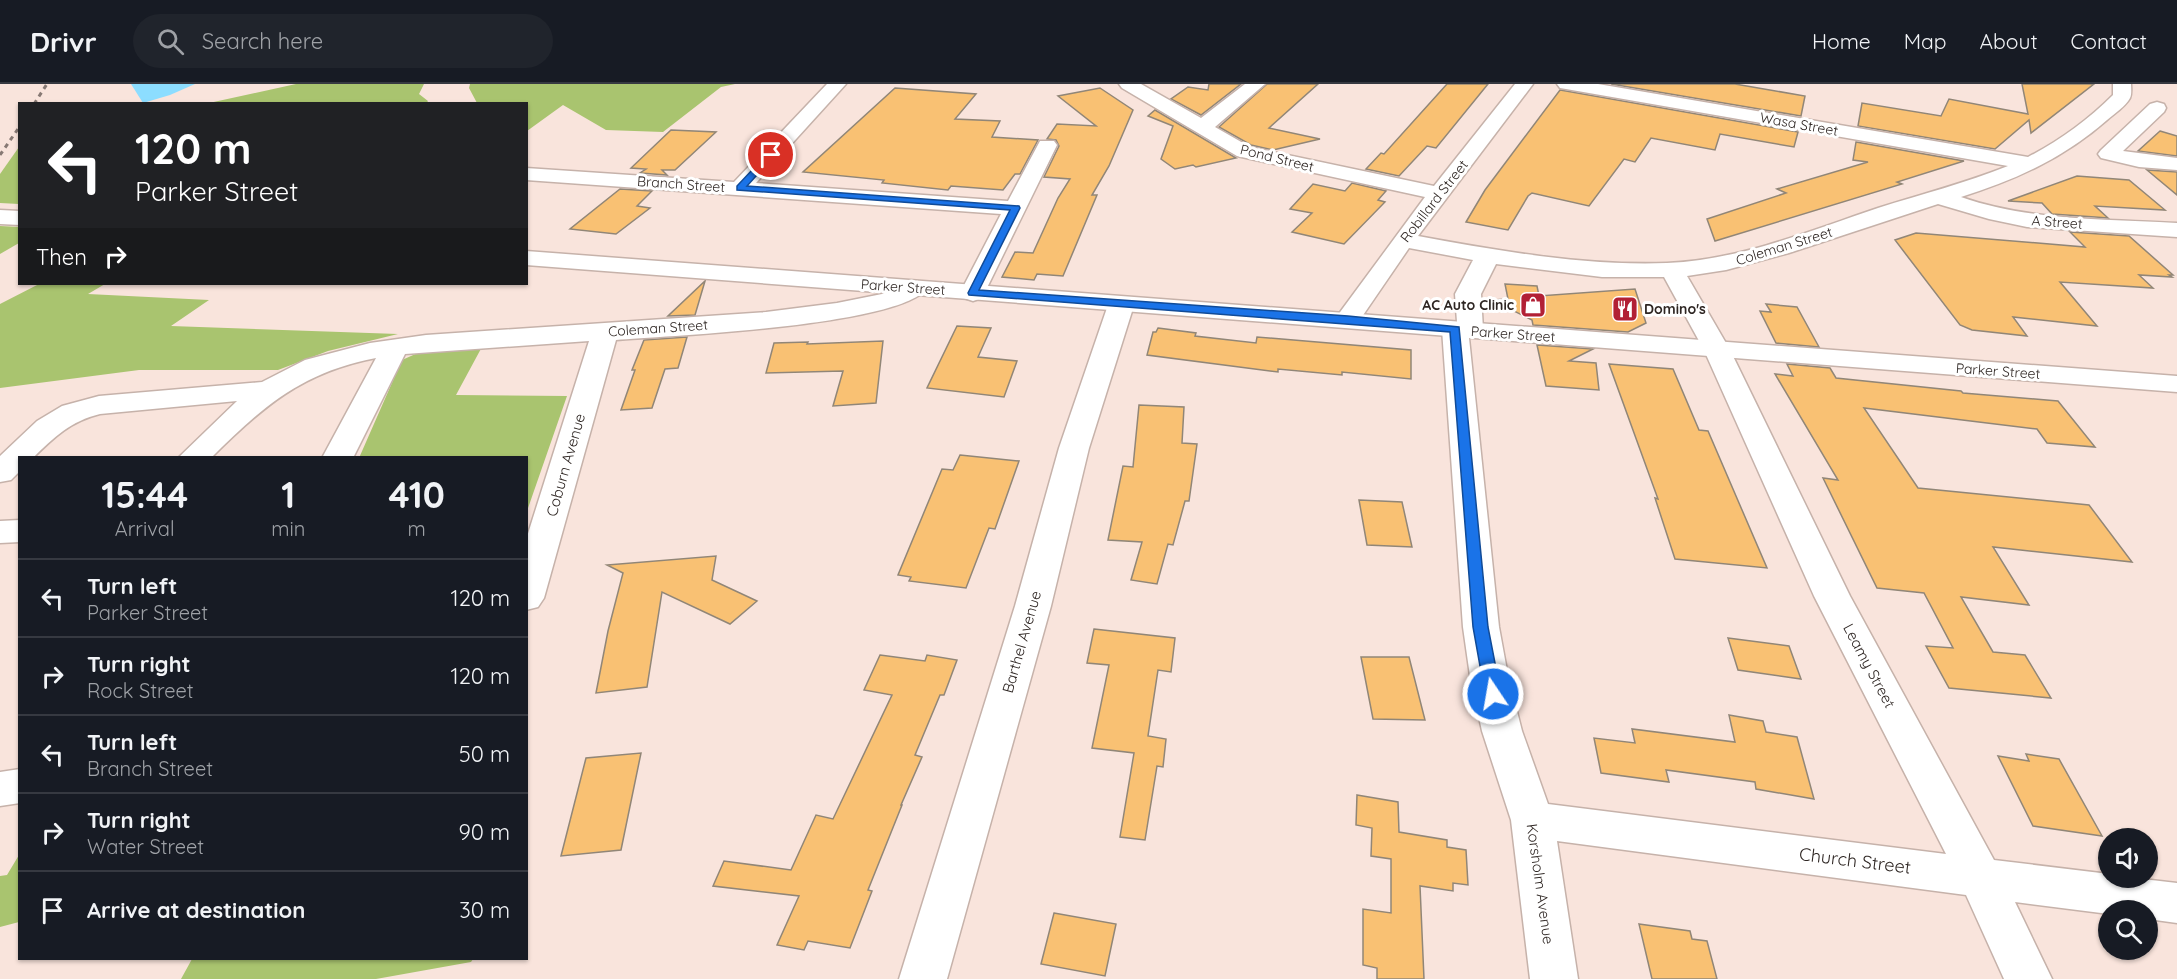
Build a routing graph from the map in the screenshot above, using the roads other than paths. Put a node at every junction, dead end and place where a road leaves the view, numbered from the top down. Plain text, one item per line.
1 (837, 84) edge
2 (1128, 84) edge
3 (1256, 84) edge
4 (1524, 84) edge
5 (1566, 84) edge
6 (2151, 100) edge
7 (2109, 110) junction
8 (1202, 127) junction
9 (2063, 143) junction
10 (1047, 145) dead end
11 (2115, 148) junction
12 (2177, 155) edge
13 (2031, 163) junction
14 (2177, 164) edge
15 (528, 174) edge
16 (740, 188) junction
17 (1440, 194) junction
18 (1940, 197) junction
19 (1016, 208) junction
20 (0, 217) edge
21 (18, 218) edge
22 (2177, 230) edge
23 (1403, 240) junction
24 (1487, 255) junction
25 (528, 258) edge
26 (1672, 270) junction
27 (915, 288) junction
28 (973, 293) junction
29 (1121, 304) junction
30 (1348, 319) junction
31 (1462, 330) junction
32 (605, 332) junction
33 (395, 347) junction
34 (1717, 350) junction
35 (2177, 384) edge
36 (266, 390) junction
37 (195, 456) edge
38 (338, 456) edge
39 (0, 473) edge
40 (0, 511) edge
41 (18, 511) edge
42 (18, 531) edge
43 (0, 532) edge
44 (528, 591) edge
45 (18, 786) edge
46 (0, 789) edge
47 (1532, 820) junction
48 (1981, 878) junction
49 (2177, 903) edge
50 (923, 979) edge
51 (1554, 979) edge
52 (2028, 979) edge

1 - 16 street
2 - 8 street, Pond Street
3 - 8 street
4 - 17 street, Robillard Street
5 - 13 street, Wasa Street
6 - 7 street
6 - 7 street, Coleman Street
6 - 11 street
7 - 9 street, Coleman Street
8 - 17 street, Pond Street
9 - 11 street
9 - 13 street, Coleman Street
10 - 19 street
11 - 12 street
11 - 14 street
13 - 18 street, Coleman Street
15 - 16 street, Branch Street
16 - 19 street, Branch Street
17 - 23 street, Robillard Street
18 - 22 street, A Street
18 - 26 street, Coleman Street
19 - 28 street
20 - 21 street
23 - 24 street, Coleman Street
23 - 30 street, Robillard Street
24 - 26 street, Coleman Street
24 - 31 street, Korsholm Avenue
25 - 27 street, Parker Street
26 - 34 street, Leamy Street
27 - 28 street, Parker Street
27 - 32 street, Coleman Street
28 - 29 street, Parker Street
29 - 30 street, Parker Street
29 - 50 street, Barthel Avenue
30 - 31 street, Parker Street
31 - 34 street, Parker Street
31 - 47 street, Korsholm Avenue
32 - 33 street, Coleman Street
32 - 44 street, Coburn Avenue
33 - 36 street, Coleman Street
33 - 38 street
34 - 35 street, Parker Street
34 - 48 street, Leamy Street
36 - 37 street, Coleman Street
36 - 39 street
40 - 41 street
42 - 43 street
45 - 46 street
47 - 48 street, Church Street
47 - 51 street, Korsholm Avenue
48 - 49 street, Church Street
48 - 52 street, Leamy Street

